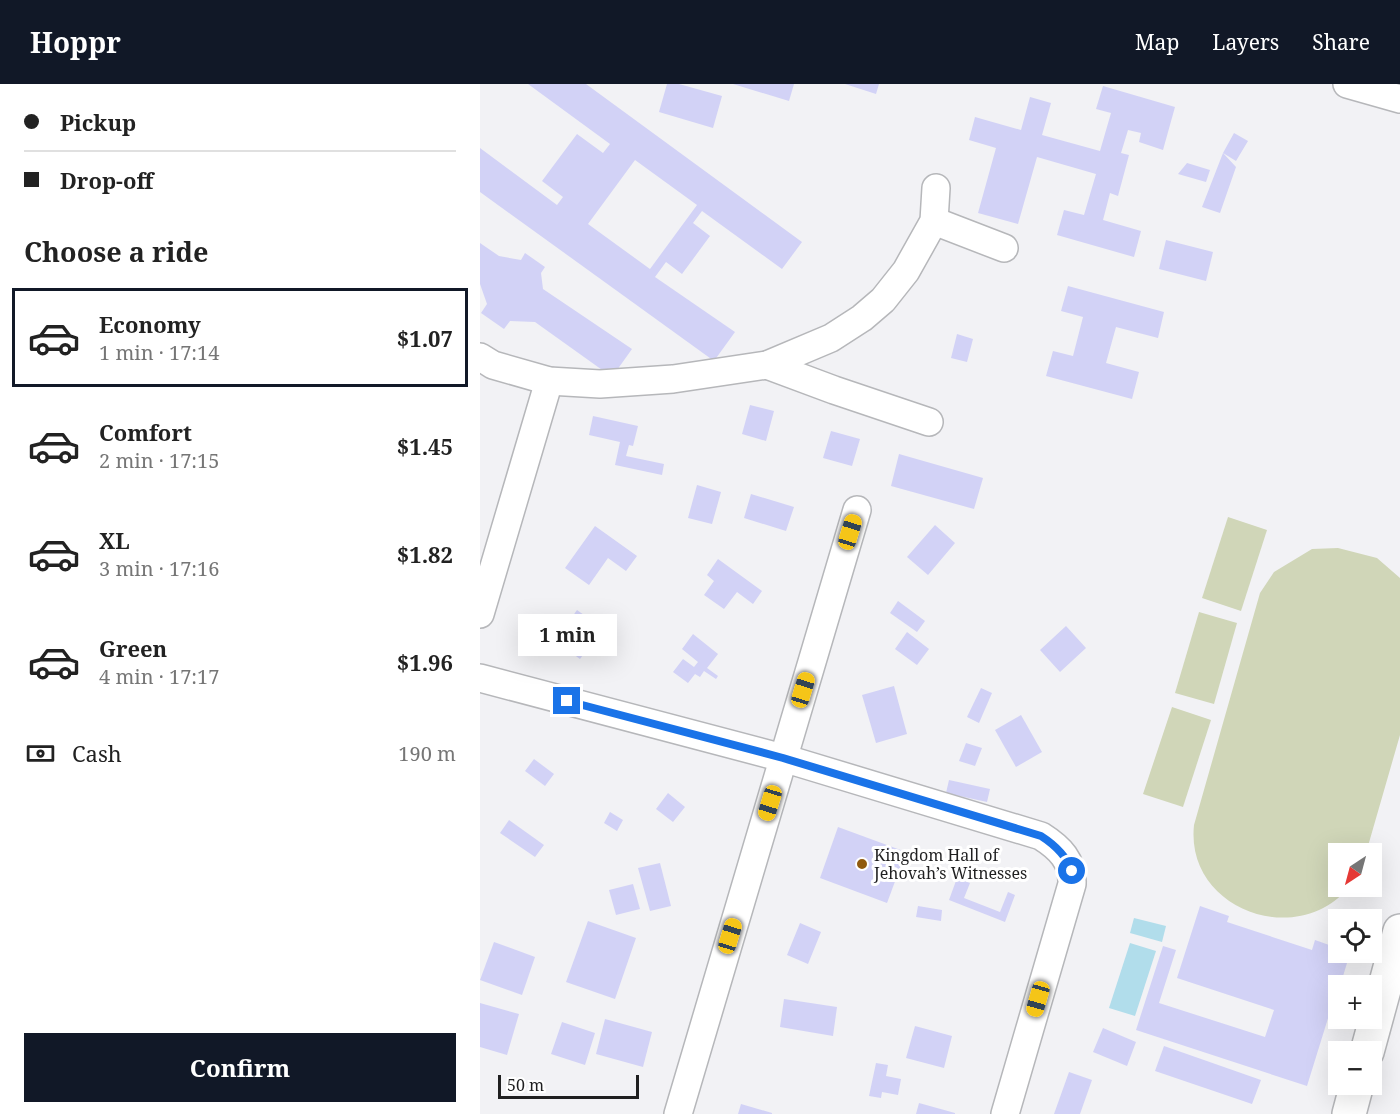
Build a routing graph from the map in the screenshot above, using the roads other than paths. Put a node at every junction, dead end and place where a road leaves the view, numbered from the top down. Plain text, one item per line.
1 (1347, 84) edge
2 (1400, 99) edge
3 (936, 188) dead end
4 (934, 221) junction
5 (1004, 248) dead end
6 (480, 357) edge
7 (767, 365) junction
8 (549, 381) junction
9 (929, 422) dead end
10 (857, 510) dead end
11 (480, 614) edge
12 (480, 678) edge
13 (783, 758) junction
14 (1399, 939) edge
15 (1370, 1041) edge
16 (1355, 1095) edge
17 (678, 1114) edge
18 (1005, 1114) edge
19 (1349, 1114) edge

1 - 2 street
3 - 4 street
4 - 5 street
4 - 7 street
6 - 8 street
7 - 8 street
7 - 9 street
8 - 11 street
10 - 13 street
12 - 13 street
13 - 17 street
13 - 18 street
14 - 15 highway
16 - 19 highway

